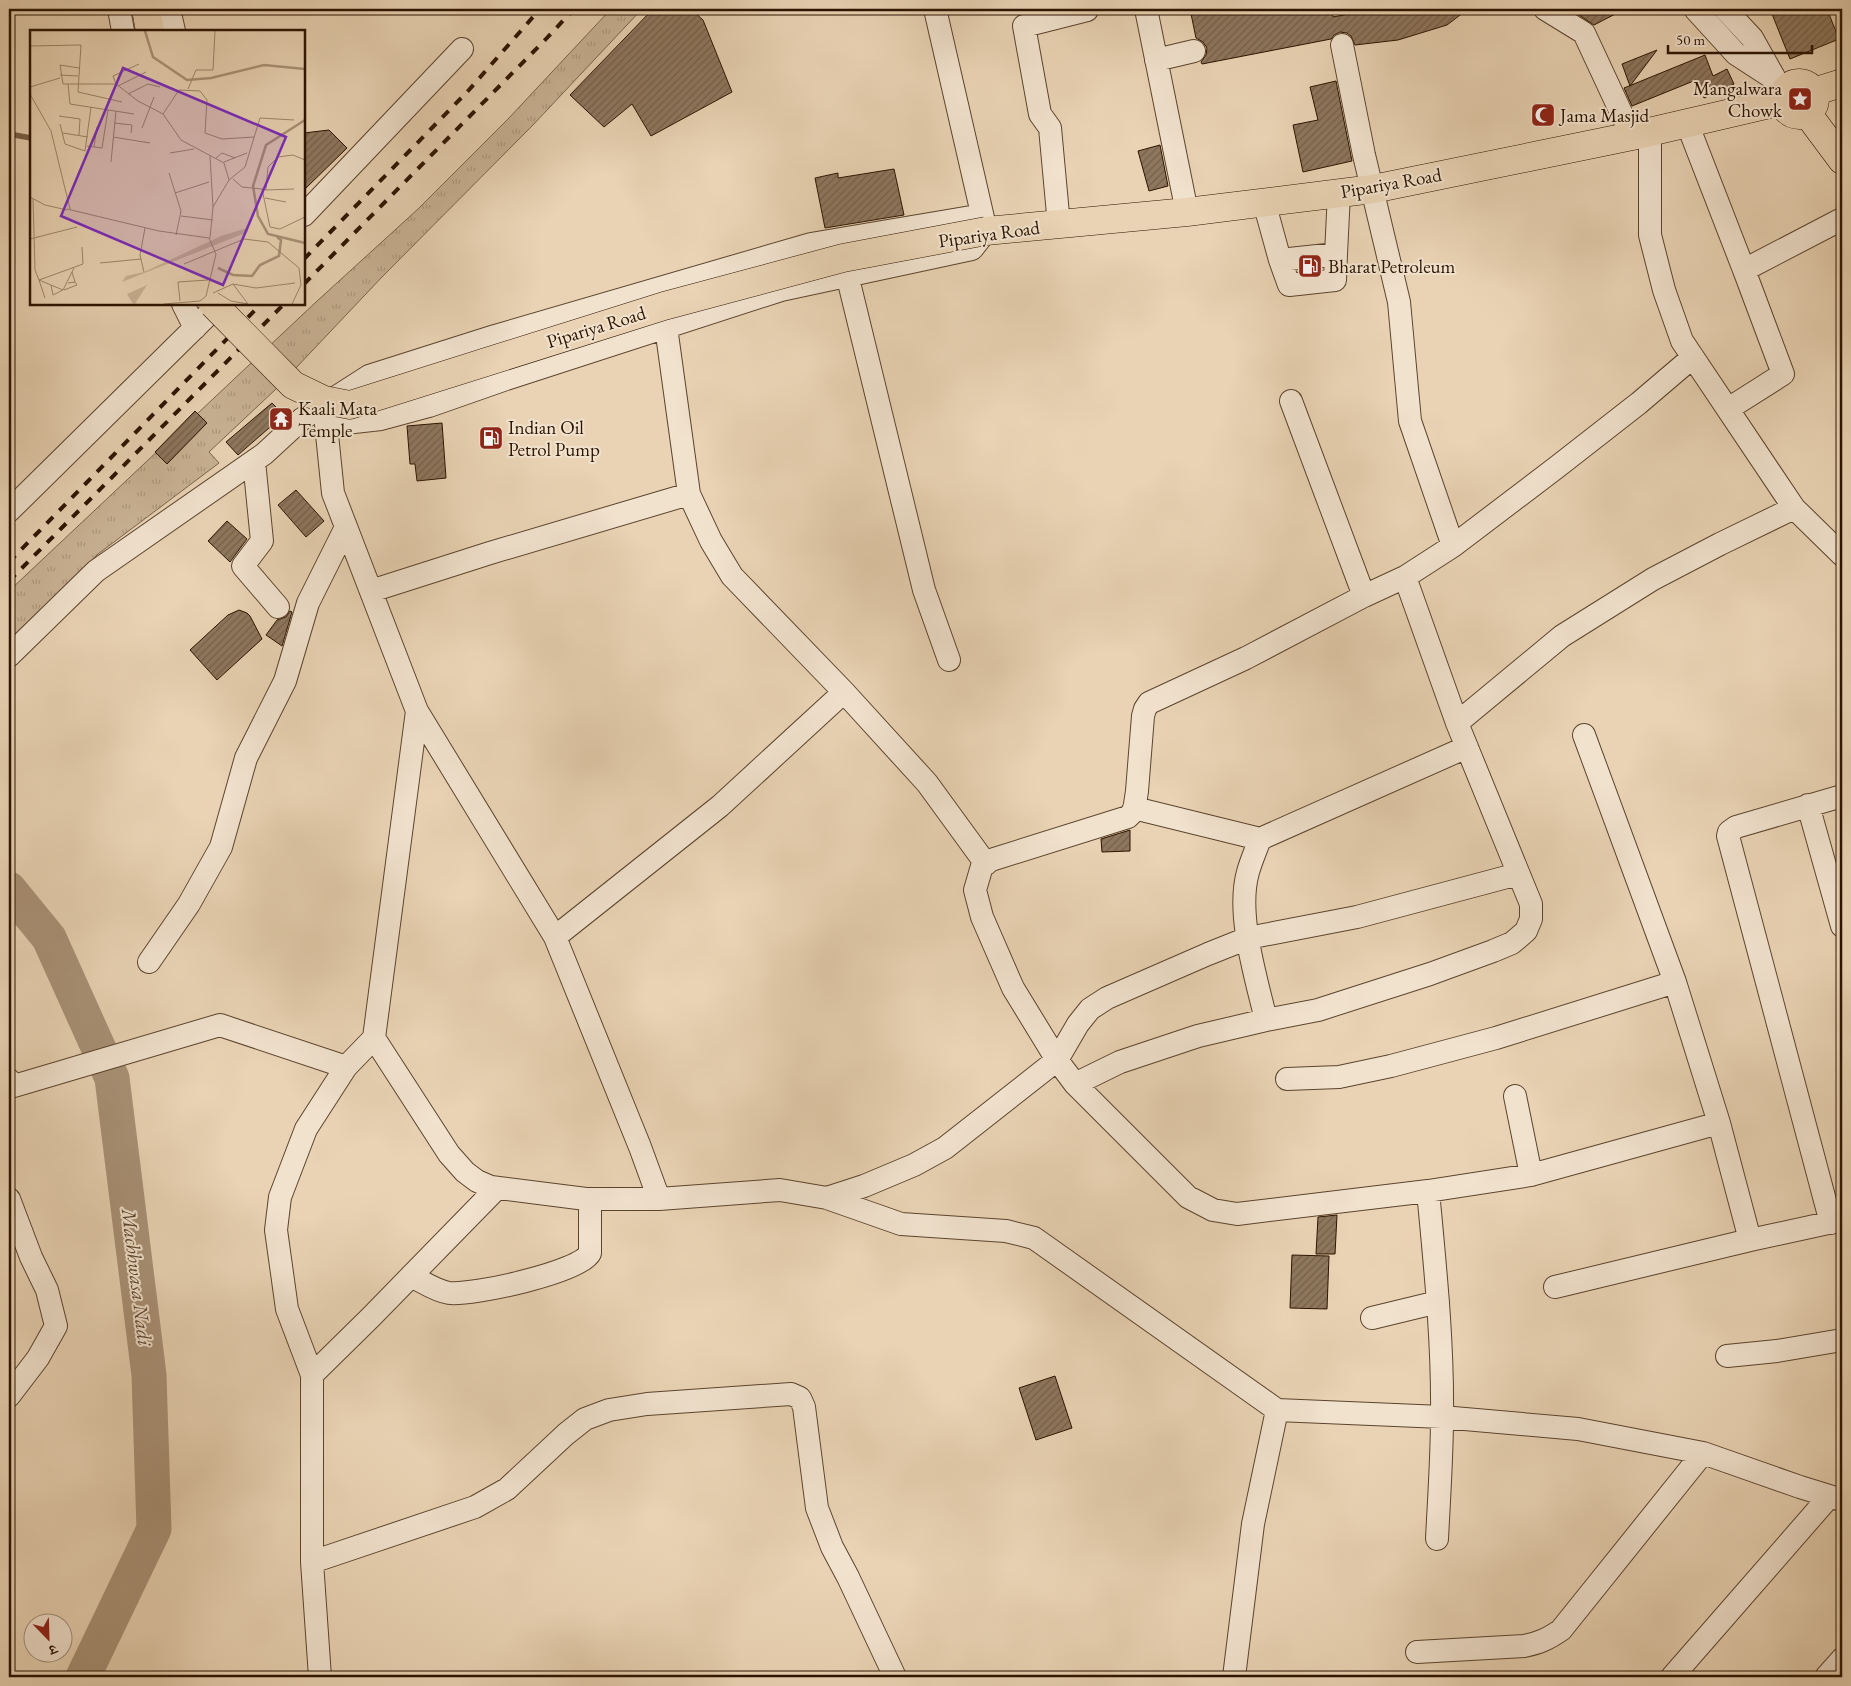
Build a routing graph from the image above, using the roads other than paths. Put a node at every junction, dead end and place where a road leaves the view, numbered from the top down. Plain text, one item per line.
1 (119, 9) edge
2 (146, 9) edge
3 (169, 9) edge
4 (935, 9) edge
5 (1146, 9) edge
6 (1545, 9) edge
7 (1695, 9) edge
8 (1725, 9) edge
9 (1087, 10) edge
10 (123, 30) edge
11 (150, 30) edge
12 (174, 30) edge
13 (1342, 45) dead end
14 (462, 49) dead end
15 (1194, 51) dead end
16 (1156, 60) junction
17 (1842, 83) edge
18 (1781, 91) junction
19 (1810, 102) junction
20 (1687, 123) junction
21 (1641, 134) junction
22 (1842, 160) edge
23 (1373, 189) junction
24 (1339, 193) junction
25 (1264, 202) junction
26 (1187, 212) junction
27 (305, 214) edge
28 (1842, 219) edge
29 (1059, 224) junction
30 (986, 231) junction
31 (838, 240) junction
32 (1744, 270) junction
33 (847, 276) junction
34 (657, 288) junction
35 (184, 305) edge
36 (214, 305) edge
37 (218, 305) edge
38 (666, 327) junction
39 (195, 328) junction
40 (1693, 357) junction
41 (1291, 401) dead end
42 (1728, 409) junction
43 (325, 415) junction
44 (254, 461) junction
45 (688, 494) junction
46 (1794, 508) junction
47 (9, 511) edge
48 (346, 527) junction
49 (1453, 546) junction
50 (1842, 555) edge
51 (1405, 577) junction
52 (370, 591) junction
53 (1364, 596) junction
54 (278, 607) dead end
55 (9, 656) edge
56 (949, 660) dead end
57 (844, 692) junction
58 (417, 712) junction
59 (1457, 723) junction
60 (1584, 735) dead end
61 (1467, 747) junction
62 (1842, 796) edge
63 (1808, 805) junction
64 (1134, 808) junction
65 (1260, 839) junction
66 (986, 864) junction
67 (1518, 874) junction
68 (1842, 926) edge
69 (555, 937) junction
70 (1248, 938) junction
71 (149, 962) dead end
72 (1675, 982) junction
73 (1266, 1020) junction
74 (374, 1038) junction
75 (1057, 1060) junction
76 (346, 1067) junction
77 (1287, 1079) dead end
78 (1075, 1084) junction
79 (10, 1085) edge
80 (1515, 1096) dead end
81 (1719, 1123) junction
82 (1531, 1175) junction
83 (498, 1188) junction
84 (1428, 1191) junction
85 (827, 1198) junction
86 (9, 1199) edge
87 (659, 1199) junction
88 (590, 1200) junction
89 (1836, 1222) edge
90 (1750, 1240) junction
91 (411, 1276) junction
92 (1555, 1287) dead end
93 (1438, 1302) junction
94 (1372, 1318) dead end
95 (1842, 1340) edge
96 (1727, 1356) dead end
97 (312, 1375) junction
98 (9, 1396) edge
99 (1277, 1410) junction
100 (1442, 1417) junction
101 (1703, 1453) junction
102 (1836, 1498) edge
103 (1437, 1539) dead end
104 (312, 1562) junction
105 (1417, 1652) dead end
106 (1842, 1659) edge
107 (320, 1677) edge
108 (895, 1677) edge
109 (1234, 1677) edge
110 (1672, 1677) edge
111 (1826, 1677) edge

1 - 10 street
2 - 11 main road
3 - 12 street
4 - 30 street
5 - 16 street
6 - 21 street
7 - 18 street
8 - 18 street
9 - 29 street
13 - 23 street
14 - 27 street
15 - 16 street
16 - 26 street
17 - 19 main road
18 - 19 main road
18 - 20 main road, Pipariya Road
19 - 22 main road
20 - 21 main road, Pipariya Road
20 - 32 street
21 - 23 main road, Pipariya Road
21 - 40 street
23 - 24 main road, Pipariya Road
23 - 49 street
24 - 25 main road, Pipariya Road
24 - 25 street
25 - 26 main road, Pipariya Road
26 - 29 main road, Pipariya Road
28 - 32 street
29 - 30 main road, Pipariya Road
30 - 31 street
30 - 33 street
30 - 36 main road, Pipariya Road, bridge
31 - 33 street
31 - 34 street
32 - 42 street
33 - 38 street
33 - 56 street
34 - 38 street
34 - 43 street
35 - 39 street
37 - 39 street
38 - 43 street
38 - 45 street
39 - 47 street
40 - 42 street
40 - 49 street
41 - 53 street
42 - 46 street
43 - 44 street
43 - 48 street
44 - 54 street
44 - 55 street
45 - 52 street
45 - 57 street
46 - 50 street
46 - 59 street
48 - 52 street
48 - 71 street
49 - 51 street
51 - 53 street
51 - 59 street
52 - 58 street
53 - 64 street
57 - 66 street
57 - 69 street
58 - 69 street
58 - 74 street
59 - 61 street
60 - 72 street
61 - 65 street
61 - 67 street
62 - 63 street
63 - 68 street
63 - 89 street
64 - 65 street
64 - 66 street
65 - 70 street
66 - 75 street
67 - 70 street
67 - 73 street
69 - 87 street
70 - 73 street
70 - 75 street
72 - 77 street
72 - 81 street
73 - 78 street
74 - 76 street
74 - 83 street
75 - 78 street
75 - 85 street
76 - 79 street
76 - 97 street
78 - 84 street
80 - 82 street
81 - 82 street
81 - 90 street
82 - 84 street
83 - 88 street
83 - 91 street
84 - 93 street
85 - 87 street
85 - 99 street
86 - 98 street
87 - 88 street
88 - 91 street
89 - 90 street
90 - 92 street
91 - 97 street
93 - 94 street
93 - 100 street
95 - 96 street
97 - 104 street
99 - 100 street
99 - 109 street
100 - 101 street
100 - 103 street
101 - 102 street
101 - 105 street
102 - 110 street
104 - 107 street
104 - 108 street
106 - 111 street

